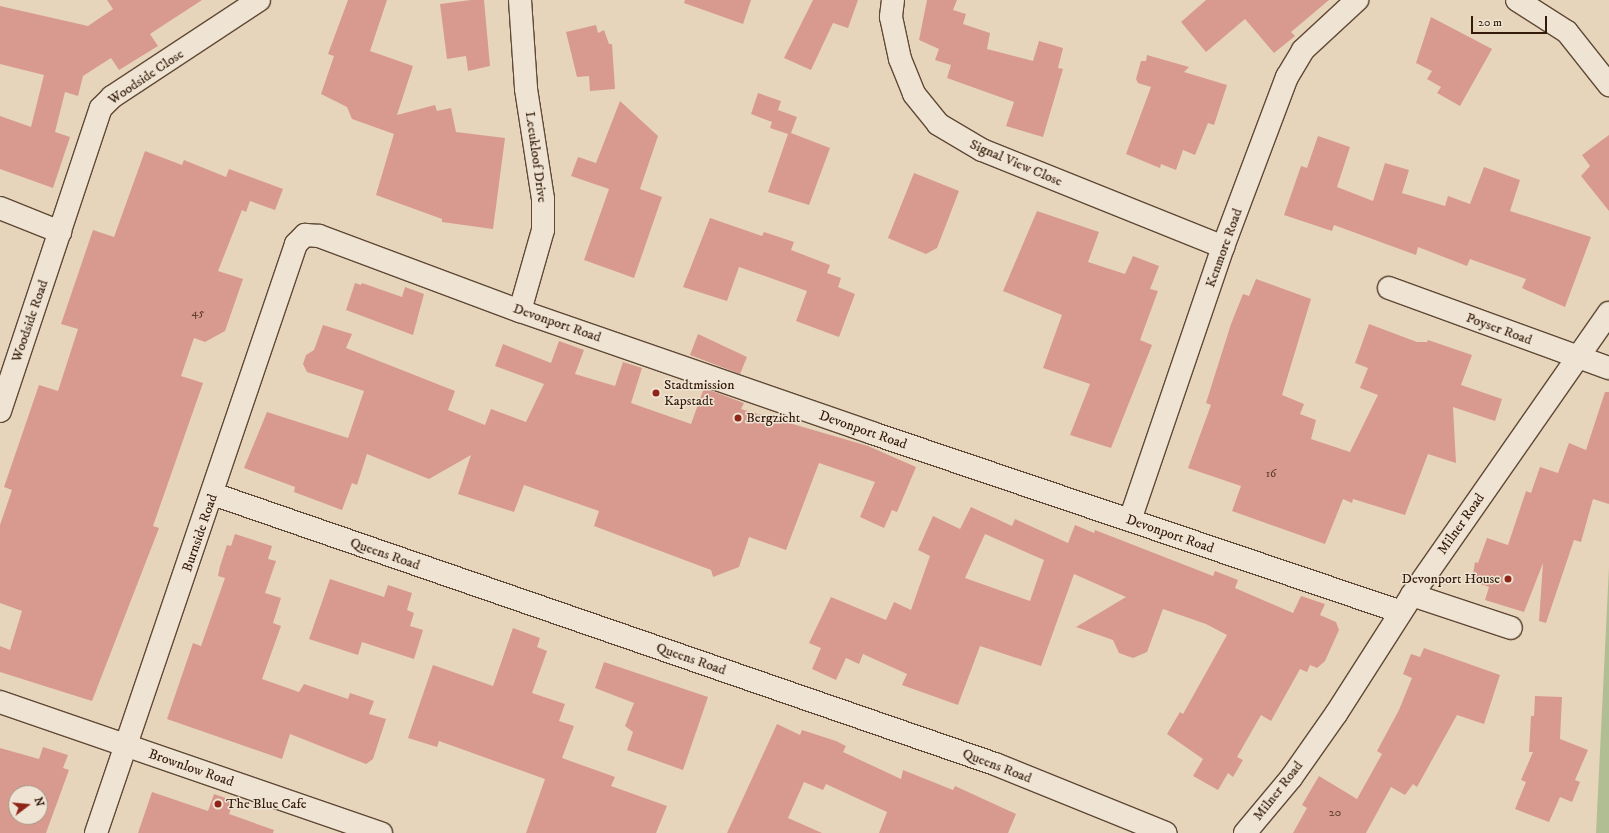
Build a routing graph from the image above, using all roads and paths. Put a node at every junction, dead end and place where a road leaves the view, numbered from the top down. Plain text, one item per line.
1 (259, 0) edge
2 (520, 0) edge
3 (893, 0) edge
4 (1357, 0) edge
5 (1516, 0) edge
6 (1609, 85) edge
7 (0, 208) edge
8 (60, 232) junction
9 (305, 235) joint
10 (1223, 247) junction
11 (1389, 288) dead end
12 (520, 310) junction
13 (1609, 312) edge
14 (1576, 357) junction
15 (1609, 368) edge
16 (0, 410) edge
17 (213, 494) junction
18 (1130, 520) junction
19 (1407, 603) junction
20 (1511, 628) dead end
21 (0, 702) edge
22 (126, 745) junction
23 (96, 833) edge
24 (382, 833) edge
25 (1166, 833) edge
26 (1245, 833) edge

1 - 8 street, Woodside Close
2 - 12 street, Leeukloof Drive
3 - 10 street, Signal View Close
4 - 10 street, Kenmore Road
5 - 6 street
7 - 8 street
8 - 16 street, Woodside Road
9 - 12 street, Devonport Road
9 - 17 street, Burnside Road
10 - 18 street, Kenmore Road
11 - 14 street, Poyser Road
12 - 18 street, Devonport Road
13 - 14 street, Milner Road
14 - 15 street, Poyser Road
14 - 19 street, Milner Road
17 - 22 street, Burnside Road
17 - 25 street, Queens Road
18 - 19 street, Devonport Road
19 - 20 street, Devonport Road
19 - 26 street, Milner Road
21 - 22 street, Brownlow Road
22 - 23 street, Burnside Road
22 - 24 street, Brownlow Road

